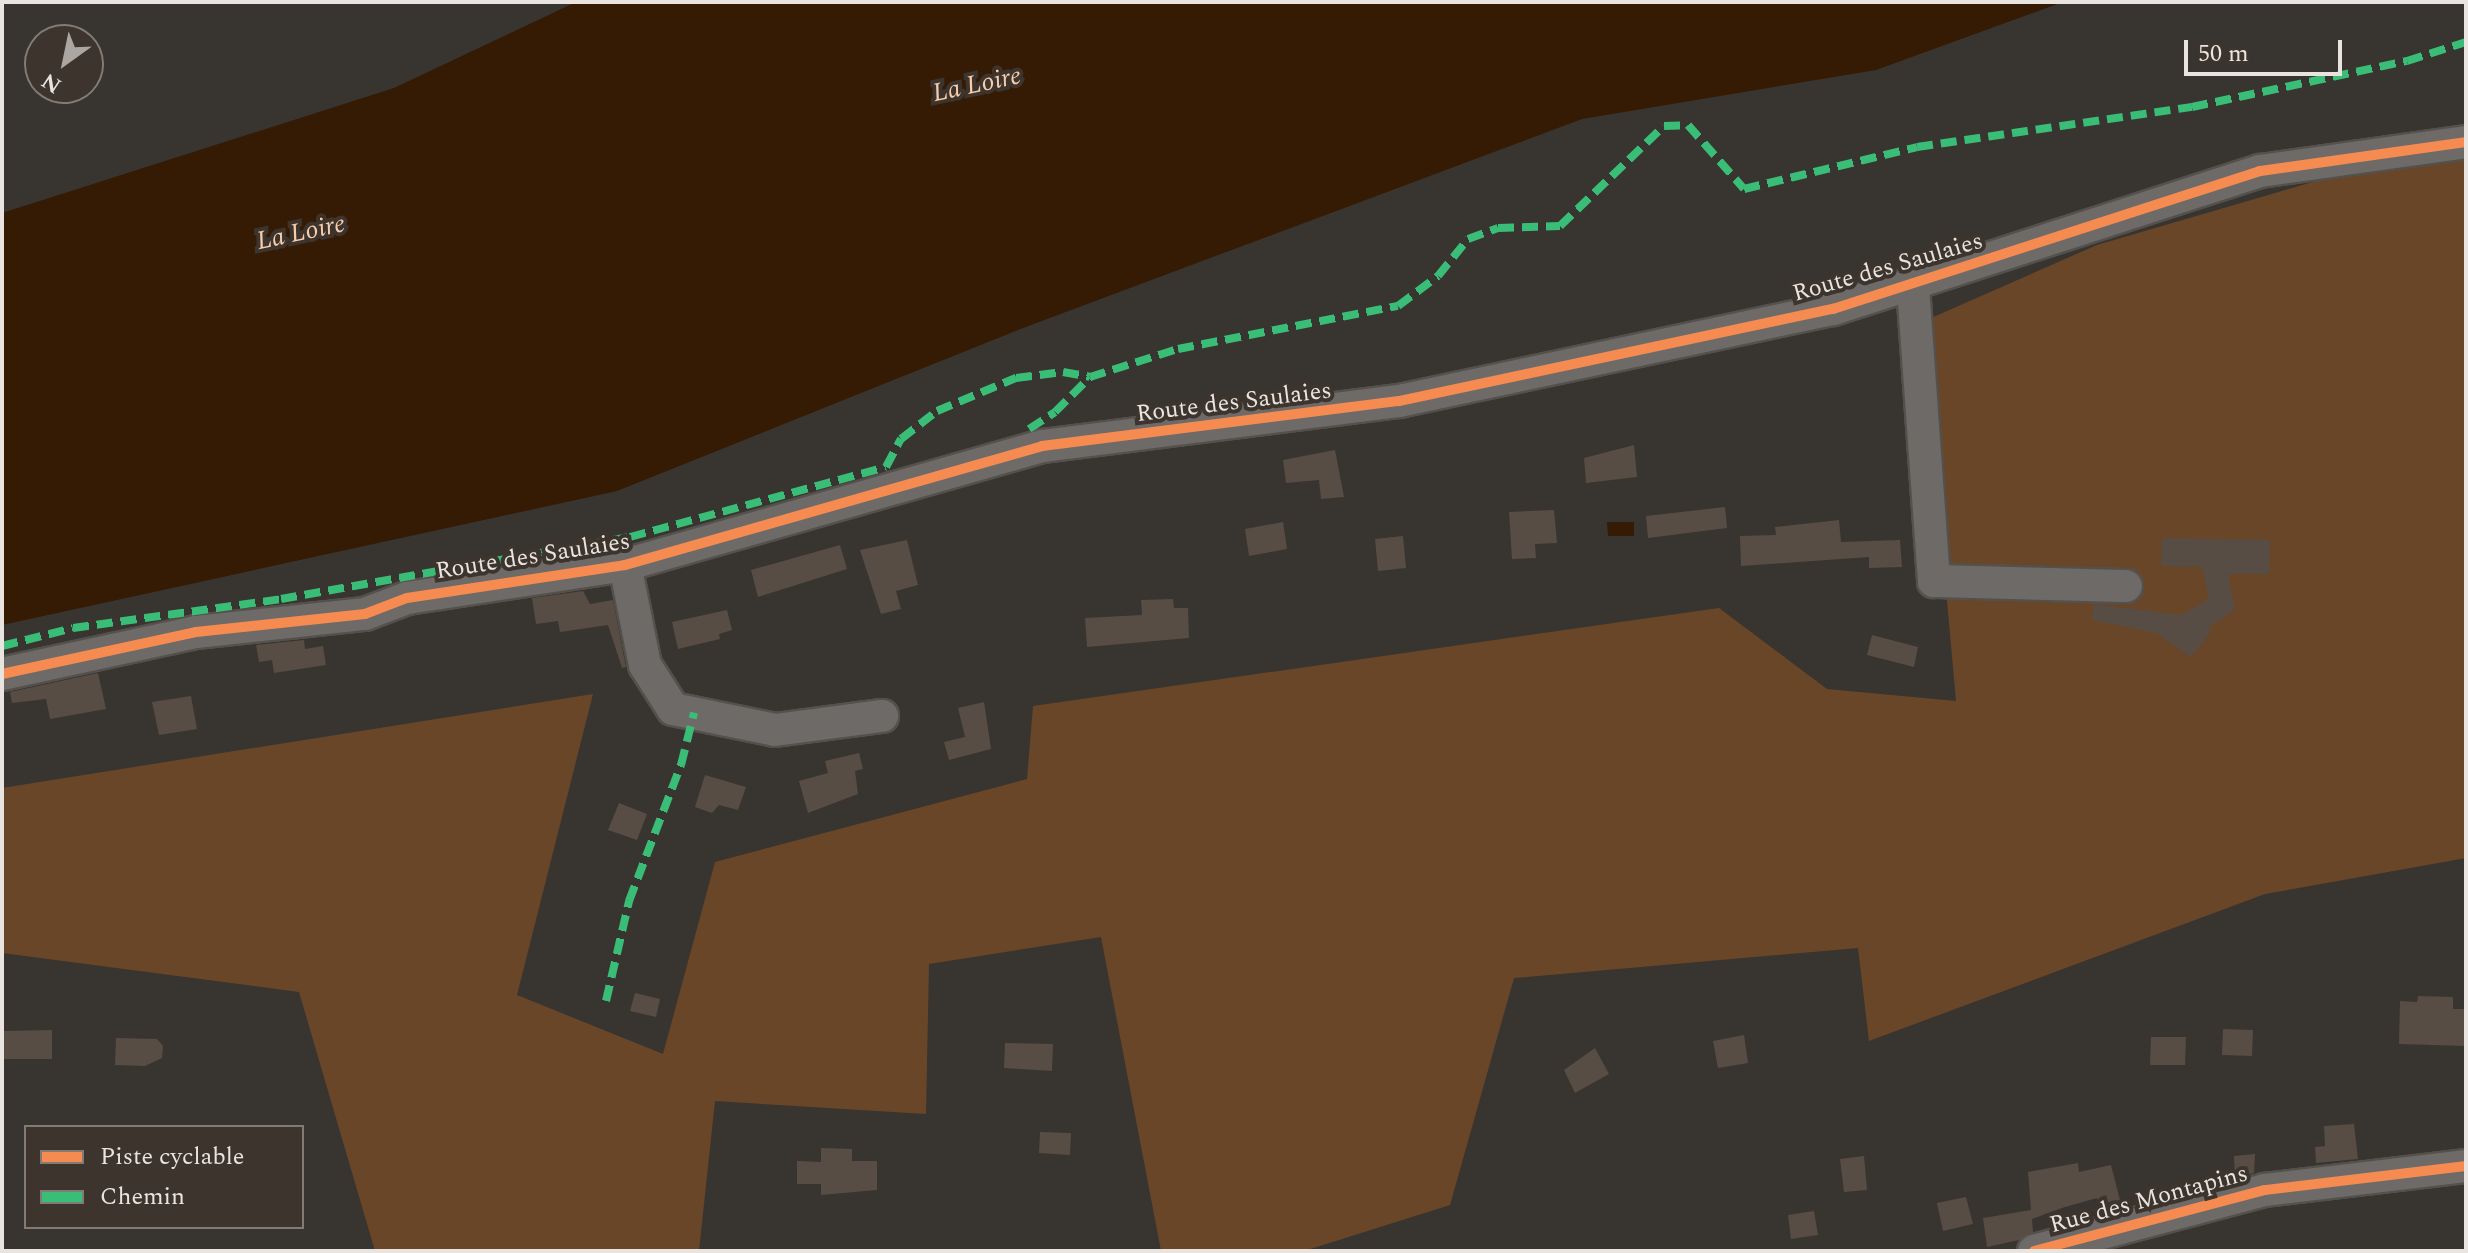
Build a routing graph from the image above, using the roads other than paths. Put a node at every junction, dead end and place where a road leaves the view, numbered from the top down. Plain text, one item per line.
1 (2466, 142) edge
2 (1913, 287) junction
3 (625, 565) junction
4 (2126, 586) dead end
5 (2, 674) edge
6 (882, 716) dead end
7 (2466, 1166) edge
8 (2034, 1251) edge

1 - 2 street, Route des Saulaies
2 - 3 street, Route des Saulaies
2 - 4 street
3 - 5 street, Route des Saulaies
3 - 6 street
7 - 8 street, Rue des Montapins

